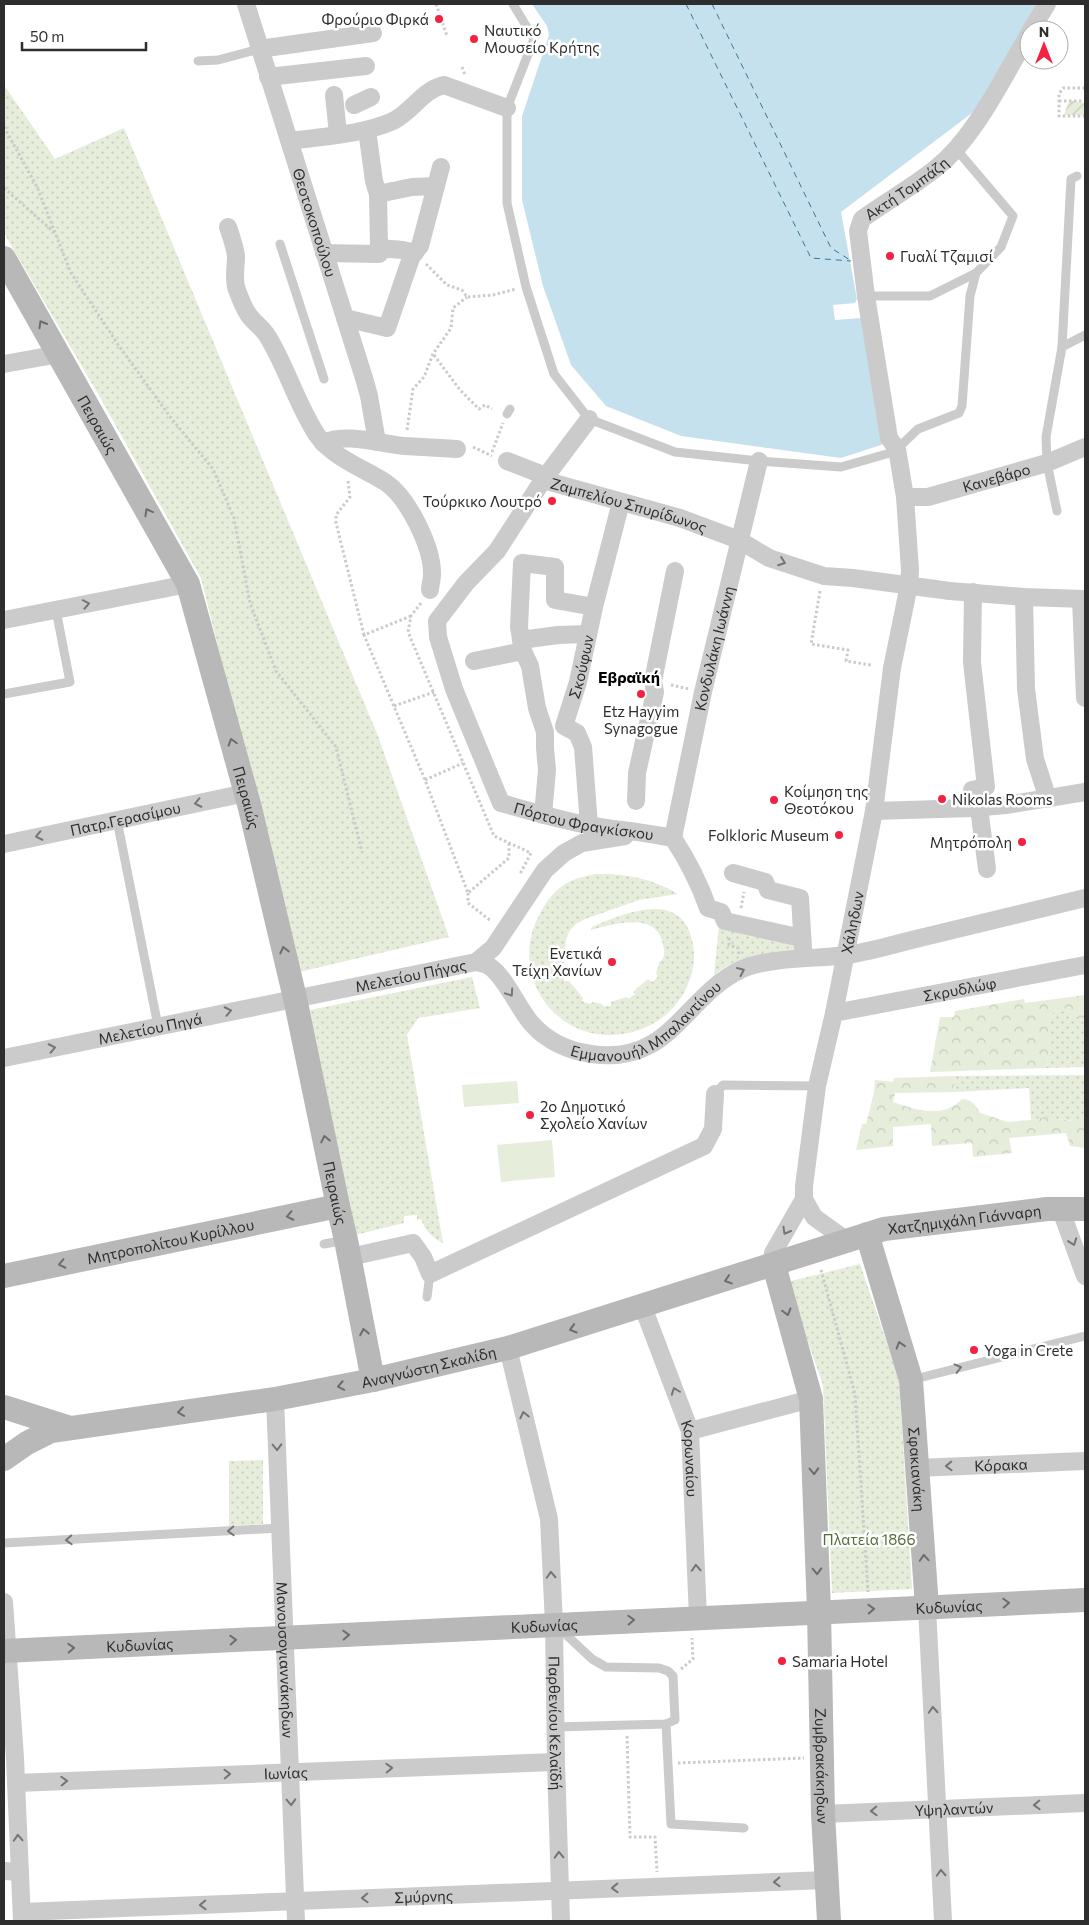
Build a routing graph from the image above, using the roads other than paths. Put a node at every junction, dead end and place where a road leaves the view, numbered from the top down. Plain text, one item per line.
1 (246, 4) edge
2 (513, 4) edge
3 (1047, 4) edge
4 (1037, 20) edge
5 (373, 33) dead end
6 (259, 49) junction
7 (1019, 51) edge
8 (198, 61) dead end
9 (366, 66) dead end
10 (268, 77) junction
11 (371, 97) dead end
12 (507, 108) junction
13 (368, 130) junction
14 (338, 134) junction
15 (290, 140) junction
16 (956, 149) junction
17 (441, 167) dead end
18 (1079, 175) edge
19 (436, 186) junction
20 (378, 194) junction
21 (228, 227) dead end
22 (280, 244) dead end
23 (379, 248) junction
24 (324, 252) junction
25 (415, 253) junction
26 (4, 258) edge
27 (976, 273) junction
28 (866, 296) junction
29 (345, 318) junction
30 (1085, 335) edge
31 (1062, 347) junction
32 (59, 354) junction
33 (4, 364) edge
34 (324, 379) dead end
35 (589, 420) junction
36 (377, 442) junction
37 (324, 443) junction
38 (1085, 447) edge
39 (457, 449) road end
40 (897, 449) junction
41 (499, 458) road end
42 (759, 461) junction
43 (1047, 463) junction
44 (543, 480) junction
45 (905, 497) junction
46 (621, 502) junction
47 (1057, 511) dead end
48 (739, 540) junction
49 (675, 571) dead end
50 (188, 584) junction
51 (909, 585) junction
52 (430, 590) dead end
53 (973, 592) junction
54 (1024, 597) junction
55 (1083, 599) edge
56 (594, 607) junction
57 (56, 610) junction
58 (4, 620) edge
59 (588, 634) junction
60 (522, 646) junction
61 (474, 661) dead end
62 (1085, 692) edge
63 (4, 694) edge
64 (564, 726) junction
65 (537, 734) junction
66 (246, 792) junction
67 (1085, 793) edge
68 (1048, 799) junction
69 (636, 801) dead end
70 (976, 808) junction
71 (874, 811) junction
72 (542, 815) junction
73 (117, 820) junction
74 (589, 825) junction
75 (650, 833) junction
76 (673, 838) junction
77 (4, 844) edge
78 (987, 869) dead end
79 (733, 873) dead end
80 (1085, 898) edge
81 (802, 938) junction
82 (846, 955) junction
83 (803, 959) junction
84 (476, 962) junction
85 (1085, 965) edge
86 (295, 998) junction
87 (834, 1013) junction
88 (158, 1026) junction
89 (4, 1058) edge
90 (817, 1086) junction
91 (715, 1094) joint
92 (804, 1199) junction
93 (338, 1206) junction
94 (1060, 1208) junction
95 (1085, 1209) edge
96 (857, 1237) junction
97 (340, 1247) junction
98 (774, 1265) junction
99 (430, 1274) junction
100 (4, 1276) edge
101 (1085, 1276) edge
102 (427, 1297) dead end
103 (643, 1307) junction
104 (1085, 1336) edge
105 (508, 1348) junction
106 (373, 1380) junction
107 (911, 1380) junction
108 (275, 1399) junction
109 (811, 1399) junction
110 (4, 1407) edge
111 (67, 1427) junction
112 (690, 1431) junction
113 (4, 1459) edge
114 (1085, 1461) edge
115 (917, 1468) junction
116 (280, 1528) junction
117 (4, 1544) edge
118 (1085, 1600) edge
119 (4, 1602) edge
120 (928, 1607) junction
121 (819, 1612) junction
122 (695, 1617) junction
123 (554, 1624) junction
124 (284, 1638) junction
125 (5, 1651) edge
126 (666, 1724) junction
127 (555, 1727) junction
128 (9, 1758) edge
129 (556, 1762) junction
130 (290, 1772) junction
131 (16, 1782) junction
132 (1085, 1802) edge
133 (938, 1809) junction
134 (823, 1814) junction
135 (744, 1828) dead end
136 (12, 1871) edge
137 (826, 1880) junction
138 (560, 1890) junction
139 (295, 1901) junction
140 (22, 1917) edge
141 (296, 1921) edge
142 (561, 1921) edge
143 (828, 1921) edge
144 (943, 1921) edge

1 - 6 street, Θεοτοκοπούλου
2 - 12 lane
3 - 4 street
5 - 6 street
6 - 8 lane
6 - 10 street, Θεοτοκοπούλου
7 - 16 street, Ακτή Τομπάζη
9 - 10 street
10 - 15 street, Θεοτοκοπούλου
11 - 14 street
12 - 13 street
12 - 35 lane
13 - 14 street
13 - 20 street
14 - 15 street
15 - 24 street, Θεοτοκοπούλου
16 - 27 lane
16 - 28 street, Ακτή Τομπάζη
17 - 19 street
18 - 31 lane
19 - 20 street
19 - 25 street
20 - 23 street
21 - 37 street
22 - 34 lane
23 - 24 street
23 - 25 street
24 - 29 street, Θεοτοκοπούλου
25 - 29 street
32 -> 26 main road, Πειραιώς
27 - 28 lane
27 - 40 lane
28 - 40 street, Ακτή Τομπάζη
29 - 36 street, Θεοτοκοπούλου
30 - 31 lane
31 - 43 lane
32 - 33 street
50 -> 32 main road, Πειραιώς
35 - 42 lane
35 - 44 street
36 - 37 street
36 - 39 street
37 - 52 street
38 - 43 street, Κανεβάρο
40 - 42 lane
40 - 45 street, Ακτή Τομπάζη
41 - 44 street, Ζαμπελίου Σπυρίδωνος
42 - 48 street, Κονδυλάκη Ιωάννη
43 - 45 street, Κανεβάρο
43 - 47 lane
44 - 46 street, Ζαμπελίου Σπυρίδωνος
44 - 72 street, Πόρτου Φραγκίσκου
45 - 51 street, Χάληδων
46 - 48 street, Ζαμπελίου Σπυρίδωνος
46 - 56 street, Σκούφων
48 -> 51 street, Ζαμπελίου Σπυρίδωνος
48 - 76 street, Κονδυλάκη Ιωάννη
49 - 69 street
57 -> 50 street
66 -> 50 main road, Πειραιώς
51 - 53 street, Ζαμπελίου Σπυρίδωνος
51 - 71 street, Χάληδων
53 - 54 street, Ζαμπελίου Σπυρίδωνος
53 - 70 street
54 - 55 street, Ζαμπελίου Σπυρίδωνος
54 - 68 street
55 - 62 street
56 - 59 street, Σκούφων
56 - 60 street
57 - 58 street
57 - 63 lane
59 - 60 street
59 - 64 street, Σκούφων
60 - 61 street
60 - 65 street
64 - 65 street
64 - 74 street
65 - 72 street
66 -> 73 street, Πατρ.Γερασίμου
86 -> 66 main road, Πειραιώς
67 - 68 street
68 - 70 street
70 - 71 street
70 - 78 street
71 - 82 street, Χάληδων
72 - 74 street, Πόρτου Φραγκίσκου
73 -> 77 street, Πατρ.Γερασίμου
73 - 88 lane
74 - 75 street, Πόρτου Φραγκίσκου
75 - 76 street, Πόρτου Φραγκίσκου
75 - 84 street, Μελετίου Πήγας
76 - 81 street, Πόρτου Φραγκίσκου
79 - 81 street
80 - 82 street, Εμμανουήλ Μπαλαντίνου
81 - 83 street
82 - 83 street, Εμμανουήλ Μπαλαντίνου
82 - 87 street, Χάληδων
84 -> 83 street, Εμμανουήλ Μπαλαντίνου
84 - 86 street, Μελετίου Πήγας
85 - 87 street, Σκρυδλώφ
88 -> 86 street, Μελετίου Πηγά
93 -> 86 main road, Πειραιώς
87 - 90 street, Χάληδων
89 -> 88 street, Μελετίου Πηγά
90 - 91 lane
90 - 92 street, Χάληδων
91 - 99 street
92 - 96 street
92 -> 98 street
93 - 97 main road, Πειραιώς
93 -> 100 main road, Μητροπολίτου Κυρίλλου
94 - 95 main road, Χατζημιχάλη Γιάνναρη
94 - 96 main road, Χατζημιχάλη Γιάνναρη
94 -> 101 street
96 - 98 main road, Αναγνώστη Σκαλίδη
107 -> 96 main road, Σφακιανάκη
97 - 99 street
106 -> 97 main road, Πειραιώς
98 -> 103 main road, Αναγνώστη Σκαλίδη
98 -> 109 main road, Ζυμβρακάκηδων
99 - 102 lane
103 -> 105 main road, Αναγνώστη Σκαλίδη
112 -> 103 street, Κορωναίου
107 -> 104 lane
105 - 106 main road, Αναγνώστη Σκαλίδη
123 -> 105 street, Παρθενίου Κελαϊδή
106 -> 108 main road, Αναγνώστη Σκαλίδη
107 - 115 main road, Σφακιανάκη
108 -> 111 main road, Αναγνώστη Σκαλίδη
108 -> 116 street, Μανουσογιαννάκηδων
109 - 112 street
109 -> 121 main road, Ζυμβρακάκηδων
110 - 111 main road
111 - 113 main road, Αναγνώστη Σκαλίδη
122 -> 112 street, Κορωναίου
114 -> 115 street, Κόρακα
120 -> 115 main road, Σφακιανάκη
116 -> 117 lane
116 - 124 street, Μανουσογιαννάκηδων
120 -> 118 main road, Κυδωνίας
119 - 125 street
121 -> 120 main road, Κυδωνίας
133 -> 120 street, Σφακιανάκη
121 - 122 main road, Κυδωνίας
121 - 134 main road, Ζυμβρακάκηδων
123 -> 122 main road, Κυδωνίας
124 -> 123 main road, Κυδωνίας
123 - 126 lane
123 - 127 street, Παρθενίου Κελαϊδή
125 -> 124 main road, Κυδωνίας
124 - 130 street, Μανουσογιαννάκηδων
125 - 128 street
126 - 127 lane
126 - 135 lane
127 - 129 street, Παρθενίου Κελαϊδή
128 - 131 street
130 -> 129 street, Ιωνίας
138 -> 129 street, Παρθενίου Κελαϊδή
131 -> 130 street, Ιωνίας
130 -> 139 street, Μανουσογιαννάκηδων
136 -> 131 street
132 -> 133 street, Υψηλαντών
133 -> 134 street, Υψηλαντών
144 -> 133 street, Σφακιανάκη
134 - 137 main road, Ζυμβρακάκηδων
136 - 140 street
137 -> 138 street, Σμύρνης
137 - 143 main road, Ζυμβρακάκηδων
138 -> 139 street, Σμύρνης
138 - 142 street, Παρθενίου Κελαϊδή
139 -> 140 street, Σμύρνης
139 - 141 street, Μανουσογιαννάκηδων

